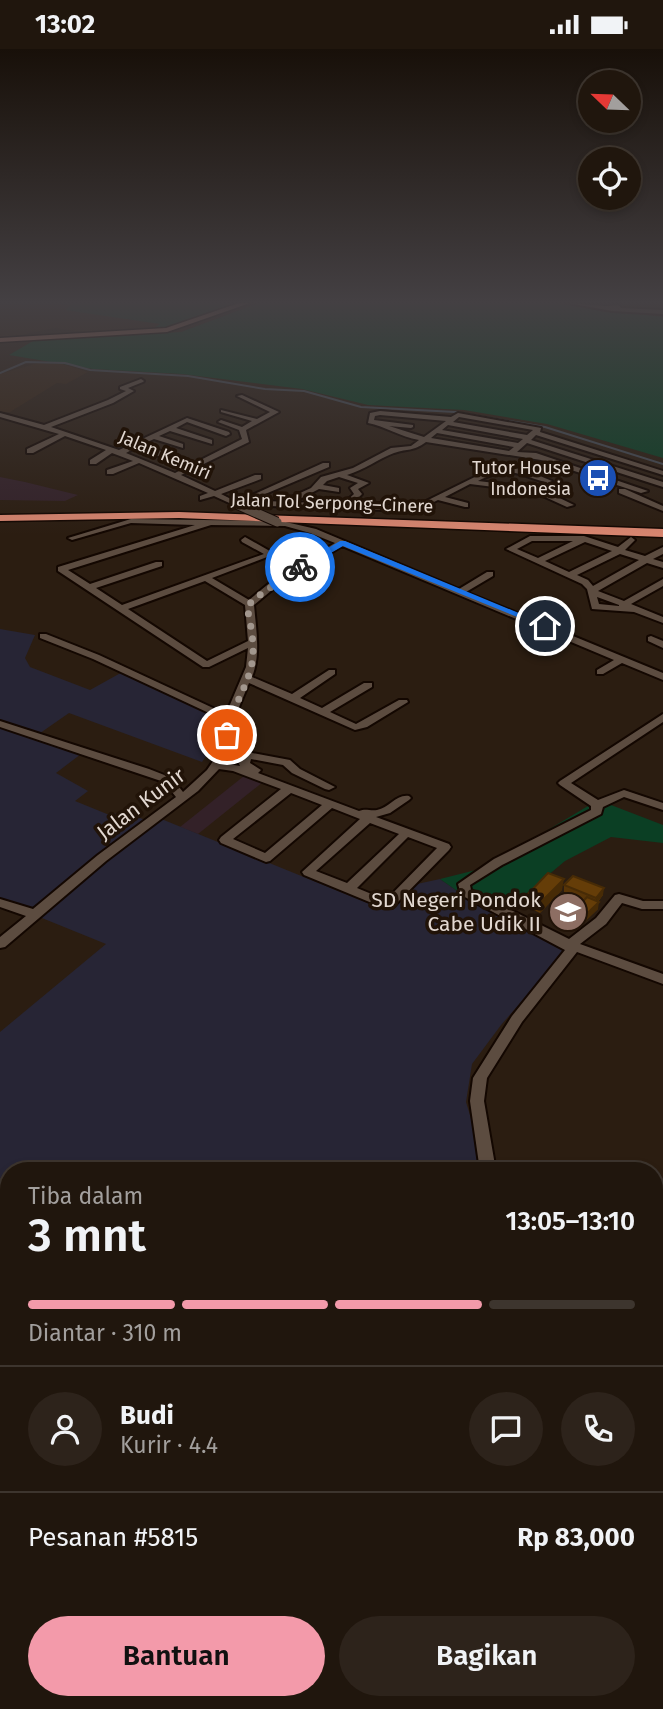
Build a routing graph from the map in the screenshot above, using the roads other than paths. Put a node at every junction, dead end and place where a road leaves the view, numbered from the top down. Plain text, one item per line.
1 (141, 381) dead end
2 (240, 396) dead end
3 (223, 411) dead end
4 (0, 415) edge
5 (422, 417) junction
6 (258, 421) junction
7 (449, 421) junction
8 (220, 422) dead end
9 (381, 423) junction
10 (47, 426) junction
11 (411, 426) junction
12 (172, 429) junction
13 (242, 429) junction
14 (436, 431) junction
15 (66, 433) junction
16 (226, 434) dead end
17 (402, 434) junction
18 (152, 436) junction
19 (467, 436) junction
20 (428, 438) junction
21 (209, 442) dead end
22 (458, 443) junction
23 (523, 443) junction
24 (136, 444) junction
25 (180, 446) dead end
26 (117, 450) junction
27 (30, 451) dead end
28 (161, 454) dead end
29 (617, 458) junction
30 (141, 460) junction
31 (326, 465) dead end
32 (601, 465) junction
33 (111, 470) joint
34 (520, 471) junction
35 (584, 471) junction
36 (663, 473) edge
37 (178, 474) junction
38 (295, 475) dead end
39 (340, 475) junction
40 (258, 477) dead end
41 (602, 478) junction
42 (553, 479) dead end
43 (469, 482) junction
44 (662, 485) edge
45 (317, 486) junction
46 (335, 489) dead end
47 (530, 490) junction
48 (644, 491) junction
49 (214, 493) junction
50 (634, 497) junction
51 (203, 498) dead end
52 (438, 498) junction
53 (663, 501) edge
54 (236, 502) junction
55 (286, 503) junction
56 (346, 505) junction
57 (464, 505) dead end
58 (570, 505) dead end
59 (653, 505) junction
60 (663, 509) edge
61 (0, 511) edge
62 (0, 518) edge
63 (209, 523) junction
64 (281, 523) junction
65 (663, 525) edge
66 (663, 533) edge
67 (72, 538) dead end
68 (583, 539) junction
69 (245, 540) dead end
70 (631, 540) dead end
71 (342, 543) junction
72 (620, 550) junction
73 (663, 550) edge
74 (541, 560) junction
75 (648, 560) junction
76 (159, 564) dead end
77 (663, 565) edge
78 (490, 573) dead end
79 (572, 575) junction
80 (204, 577) junction
81 (663, 582) edge
82 (91, 587) junction
83 (461, 591) junction
84 (591, 591) junction
85 (249, 604) junction
86 (628, 607) junction
87 (122, 608) junction
88 (662, 618) edge
89 (43, 636) dead end
90 (651, 639) dead end
91 (253, 642) junction
92 (663, 645) edge
93 (622, 659) junction
94 (663, 665) edge
95 (332, 672) dead end
96 (600, 672) dead end
97 (652, 672) junction
98 (663, 677) edge
99 (247, 678) junction
100 (368, 685) dead end
101 (293, 698) junction
102 (403, 702) dead end
103 (323, 712) junction
104 (663, 717) edge
105 (229, 719) junction
106 (0, 725) edge
107 (225, 751) junction
108 (247, 754) junction
109 (216, 765) junction
110 (329, 787) dead end
111 (290, 788) junction
112 (181, 797) junction
113 (405, 798) dead end
114 (330, 804) junction
115 (597, 805) junction
116 (663, 807) edge
117 (368, 818) junction
118 (406, 833) junction
119 (348, 889) junction
120 (0, 904) edge
121 (663, 905) edge
122 (34, 914) junction
123 (0, 944) edge
124 (570, 945) junction
125 (663, 979) edge
126 (487, 1162) edge

1 - 10 street
2 - 6 street
3 - 6 street
4 - 10 street, Jalan Kemiri
5 - 7 street
5 - 9 street
5 - 11 street
6 - 13 street
7 - 14 street
7 - 23 street
7 - 23 street
8 - 13 street
9 - 11 street
9 - 17 street
10 - 15 street, Jalan Kemiri
11 - 17 street
12 - 16 street
12 - 18 street
12 - 21 street
13 - 37 street
14 - 19 street
14 - 20 street
15 - 26 street, Jalan Kemiri
15 - 27 street
17 - 20 street
18 - 24 street
18 - 25 street
19 - 22 street
19 - 23 street
20 - 22 street
20 - 39 street
22 - 23 street
23 - 29 street
23 - 32 street
23 - 35 street
24 - 26 street
24 - 28 street
26 - 30 street, Jalan Kemiri
26 - 33 street
29 - 32 street
29 - 36 street
30 - 33 street
30 - 37 street, Jalan Kemiri
31 - 54 street
32 - 35 street
32 - 44 street
34 - 42 street
34 - 43 street
34 - 47 street
35 - 41 street
37 - 49 street, Jalan Kemiri
38 - 54 street
39 - 45 street
39 - 56 street
40 - 49 street
41 - 48 street
41 - 50 street
43 - 47 street
43 - 52 street
44 - 48 street
45 - 46 street
45 - 55 street
47 - 58 street
48 - 50 street
49 - 51 street
49 - 54 street, Jalan Kemiri
50 - 59 street
52 - 56 street
52 - 57 street
53 - 59 street
54 - 55 street
54 - 64 street, Jalan Kemiri, bridge
55 - 56 street
59 - 60 street
61 - 65 highway, Jalan Tol Serpong–Cinere
62 - 66 highway, Jalan Tol Serpong–Cinere
63 - 64 street
63 - 67 street
63 - 82 street
64 - 71 street, Jalan Kemiri
68 - 72 street
68 - 74 street
68 - 74 street
69 - 80 street
70 - 72 street
71 - 83 street, Jalan Kemiri
71 - 85 street
72 - 75 street
72 - 79 street
73 - 75 street
74 - 79 street
75 - 77 street
75 - 84 street
76 - 82 street
78 - 83 street
79 - 84 street
80 - 85 street
80 - 87 street
81 - 86 street
82 - 87 street
83 - 93 street, Jalan Kemiri
84 - 86 street
85 - 91 street, Jalan Kunir
86 - 88 street
87 - 91 street
89 - 105 street
90 - 92 street
91 - 99 street, Jalan Kunir
93 - 96 street
93 - 97 street, Jalan Kemiri
94 - 97 street
95 - 101 street
97 - 98 street, Jalan Kemiri
99 - 101 street
99 - 105 street, Jalan Kunir
100 - 103 street
101 - 103 street
102 - 103 street
104 - 115 street
105 - 107 street, Jalan Kunir
106 - 112 street
107 - 108 street
107 - 109 street, Jalan Kunir
108 - 110 street
108 - 113 street
109 - 111 street
109 - 112 street, Jalan Kunir
111 - 114 street
111 - 114 street
112 - 122 street, Jalan Kunir
114 - 117 street
115 - 116 street
115 - 124 street
117 - 118 street
117 - 119 street
118 - 119 street
118 - 119 street
120 - 122 street
121 - 124 street
122 - 123 street, Jalan Kunir
124 - 125 street
124 - 126 street

